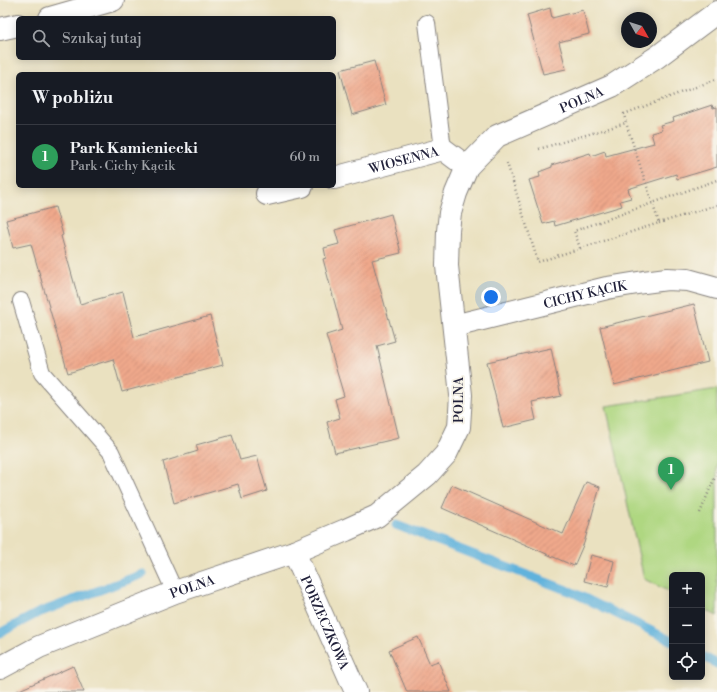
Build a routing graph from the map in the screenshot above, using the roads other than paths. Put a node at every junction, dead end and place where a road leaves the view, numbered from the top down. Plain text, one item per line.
1 (113, 0) edge
2 (717, 12) edge
3 (57, 16) edge
4 (427, 23) dead end
5 (16, 25) edge
6 (0, 29) edge
7 (443, 149) junction
8 (467, 167) junction
9 (336, 177) edge
10 (293, 188) edge
11 (267, 194) dead end
12 (717, 288) edge
13 (21, 301) dead end
14 (454, 326) junction
15 (294, 552) junction
16 (175, 592) junction
17 (0, 668) edge
18 (356, 692) edge

1 - 3 street
2 - 8 street, POLNA
4 - 7 lane
5 - 6 street
7 - 8 street, WIOSENNA
7 - 9 street, WIOSENNA
8 - 14 street, POLNA
10 - 11 street
12 - 14 street, CICHY KĄCIK
13 - 16 lane
14 - 15 street, POLNA
15 - 16 street, POLNA
15 - 18 street, PORZECZKOWA
16 - 17 street, POLNA

